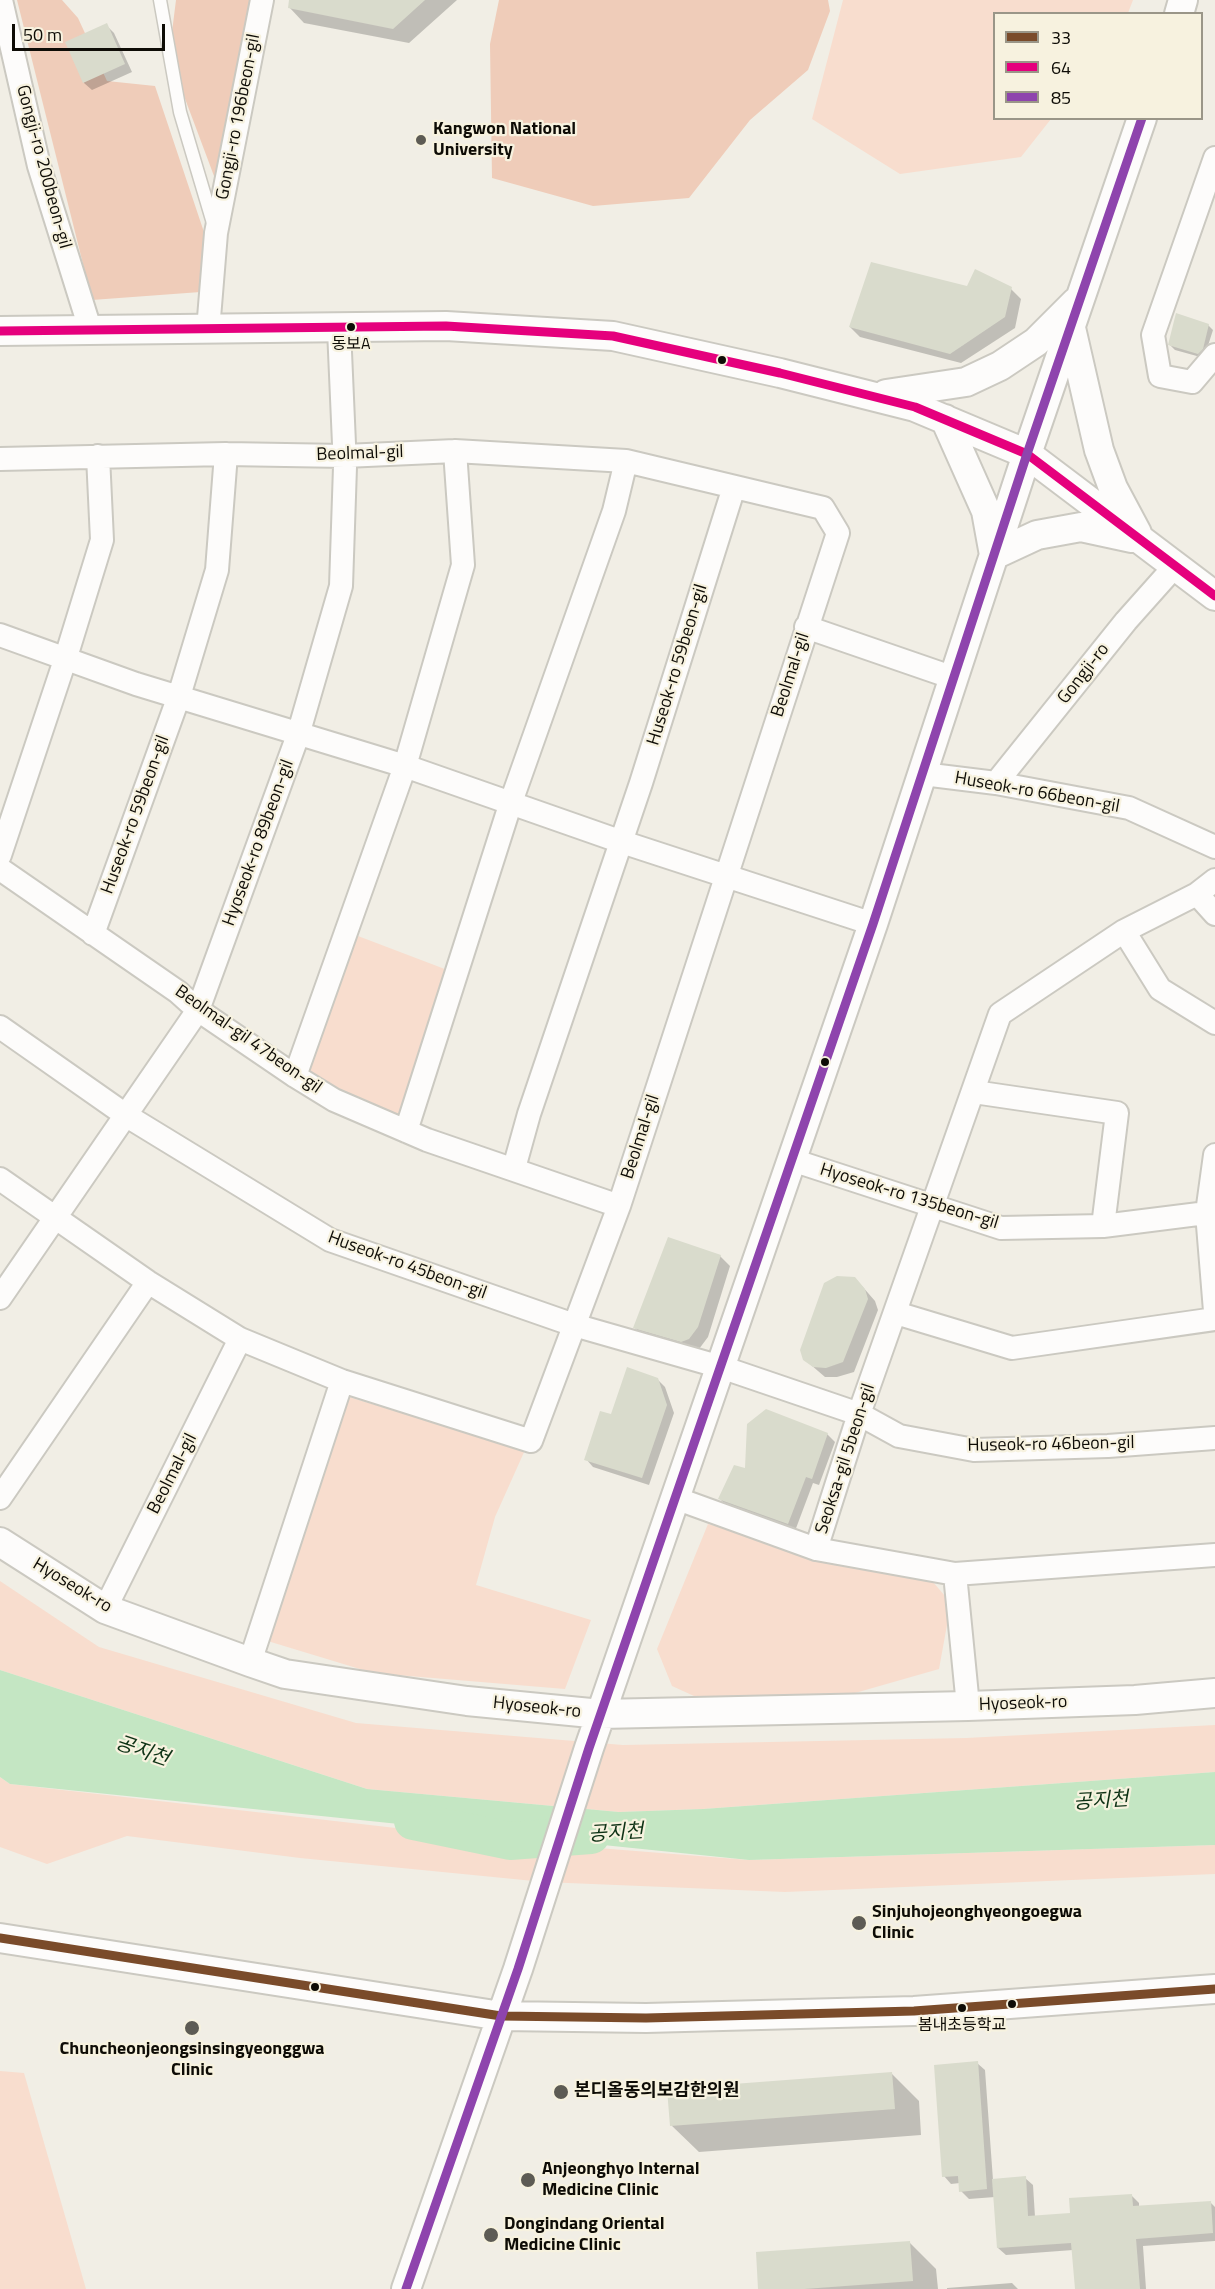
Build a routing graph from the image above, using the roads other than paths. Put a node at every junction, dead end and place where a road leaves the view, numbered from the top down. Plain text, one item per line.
1 (1, 0) edge
2 (160, 0) edge
3 (262, 0) edge
4 (1142, 120) edge
5 (1215, 158) edge
6 (216, 233) junction
7 (1081, 296) junction
8 (1071, 328) junction
9 (339, 329) junction
10 (208, 330) junction
11 (0, 332) edge
12 (91, 332) junction
13 (1215, 355) edge
14 (869, 395) junction
15 (945, 419) junction
16 (455, 451) junction
17 (226, 454) junction
18 (1027, 454) junction
19 (98, 456) junction
20 (345, 456) junction
21 (0, 459) edge
22 (626, 461) junction
23 (734, 487) junction
24 (1141, 540) junction
25 (994, 555) junction
26 (1175, 566) junction
27 (1215, 596) edge
28 (806, 627) junction
29 (0, 635) edge
30 (66, 657) junction
31 (954, 678) junction
32 (179, 696) junction
33 (298, 735) junction
34 (405, 766) junction
35 (923, 774) junction
36 (996, 783) junction
37 (511, 802) junction
38 (622, 842) junction
39 (1215, 847) edge
40 (0, 855) edge
41 (0, 869) edge
42 (726, 876) junction
43 (1215, 880) edge
44 (1197, 894) junction
45 (1215, 914) edge
46 (873, 924) junction
47 (1124, 931) junction
48 (93, 934) junction
49 (198, 1010) junction
50 (1215, 1023) edge
51 (0, 1027) edge
52 (295, 1076) junction
53 (974, 1092) junction
54 (128, 1116) junction
55 (406, 1131) junction
56 (1215, 1155) edge
57 (792, 1160) junction
58 (514, 1168) junction
59 (0, 1179) edge
60 (619, 1206) junction
61 (932, 1207) junction
62 (1211, 1212) edge
63 (56, 1220) junction
64 (1103, 1226) junction
65 (148, 1282) junction
66 (0, 1298) edge
67 (1215, 1311) edge
68 (896, 1313) junction
69 (1215, 1319) edge
70 (574, 1325) junction
71 (240, 1339) junction
72 (721, 1367) junction
73 (342, 1381) junction
74 (859, 1414) junction
75 (1215, 1438) edge
76 (0, 1498) edge
77 (675, 1498) junction
78 (0, 1542) edge
79 (816, 1550) junction
80 (1215, 1555) edge
81 (955, 1574) junction
82 (105, 1609) junction
83 (250, 1662) junction
84 (1215, 1693) edge
85 (968, 1706) junction
86 (601, 1714) junction
87 (0, 1938) edge
88 (1215, 1989) edge
89 (501, 2016) junction
90 (406, 2289) edge

1 - 12 street, Gongji-ro 200beon-gil
2 - 6 lane, Gongji-ro 196beon-gil
3 - 6 street, Gongji-ro 196beon-gil
4 - 7 street
5 - 13 street
6 - 10 street, Gongji-ro 196beon-gil
7 - 8 street
7 - 14 street
8 - 18 street
8 - 24 street
9 - 10 street
9 - 14 street
9 - 20 street, Hyoseok-ro 89beon-gil
10 - 12 street
11 - 12 street
14 - 15 street
15 - 18 street
15 - 25 street
16 - 20 street, Beolmal-gil
16 - 22 street, Beolmal-gil
16 - 34 street
17 - 19 street, Beolmal-gil
17 - 20 street, Beolmal-gil
17 - 32 street, Huseok-ro 59beon-gil
18 - 24 street
18 - 25 street
19 - 21 street, Beolmal-gil
19 - 30 street
20 - 33 street, Hyoseok-ro 89beon-gil
22 - 23 street, Beolmal-gil
22 - 37 street
23 - 28 street, Beolmal-gil
23 - 38 street, Huseok-ro 59beon-gil
24 - 25 street
24 - 26 street
25 - 31 street
26 - 27 street
26 - 36 street, Gongji-ro
28 - 31 street
28 - 42 street, Beolmal-gil
29 - 30 street
30 - 32 street
30 - 40 street
31 - 35 street
32 - 33 street
32 - 48 street, Huseok-ro 59beon-gil
33 - 34 street
33 - 49 street, Hyoseok-ro 89beon-gil
34 - 37 street
34 - 52 street
35 - 36 street, Huseok-ro 66beon-gil
35 - 46 street
36 - 39 street, Huseok-ro 66beon-gil
37 - 38 street
37 - 55 street
38 - 42 street
38 - 58 street, Huseok-ro 59beon-gil
41 - 48 street, Beolmal-gil 47beon-gil
42 - 46 street
42 - 60 street, Beolmal-gil
43 - 44 street, Seoksa-gil 5beon-gil
44 - 45 street
44 - 47 street, Seoksa-gil 5beon-gil
46 - 57 street
47 - 50 street
47 - 53 street, Seoksa-gil 5beon-gil
48 - 49 street, Beolmal-gil 47beon-gil
49 - 52 street, Beolmal-gil 47beon-gil
49 - 54 street, Hyoseok-ro 89beon-gil
51 - 54 street, Huseok-ro 45beon-gil
52 - 55 street, Beolmal-gil 47beon-gil
53 - 61 street, Seoksa-gil 5beon-gil
53 - 64 street
54 - 63 street, Hyoseok-ro 89beon-gil
54 - 70 street, Huseok-ro 45beon-gil
55 - 58 street, Beolmal-gil 47beon-gil
56 - 62 street
57 - 61 street, Hyoseok-ro 135beon-gil
57 - 72 street
58 - 60 street, Beolmal-gil 47beon-gil
59 - 63 street, Beolmal-gil
60 - 70 street, Beolmal-gil
61 - 64 street, Hyoseok-ro 135beon-gil
61 - 68 street, Seoksa-gil 5beon-gil
62 - 64 street, Hyoseok-ro 135beon-gil
62 - 67 street
63 - 65 street, Beolmal-gil
63 - 66 street, Hyoseok-ro 89beon-gil
65 - 71 street, Beolmal-gil
65 - 76 street
68 - 69 street
68 - 74 street, Seoksa-gil 5beon-gil
70 - 72 street, Huseok-ro 45beon-gil
70 - 73 street, Beolmal-gil
71 - 73 street, Beolmal-gil
71 - 82 street, Beolmal-gil
72 - 74 street, Huseok-ro 46beon-gil
72 - 77 street
73 - 83 street
74 - 75 street, Huseok-ro 46beon-gil
74 - 79 street, Seoksa-gil 5beon-gil
77 - 79 street
77 - 86 street
78 - 82 street, Hyoseok-ro
79 - 81 street, Seoksa-gil 5beon-gil
80 - 81 street, Seoksa-gil 5beon-gil
81 - 85 street
82 - 83 street, Hyoseok-ro
83 - 86 street, Hyoseok-ro
84 - 85 street, Hyoseok-ro
85 - 86 street, Hyoseok-ro
86 - 89 street
87 - 89 street
88 - 89 street
89 - 90 street

